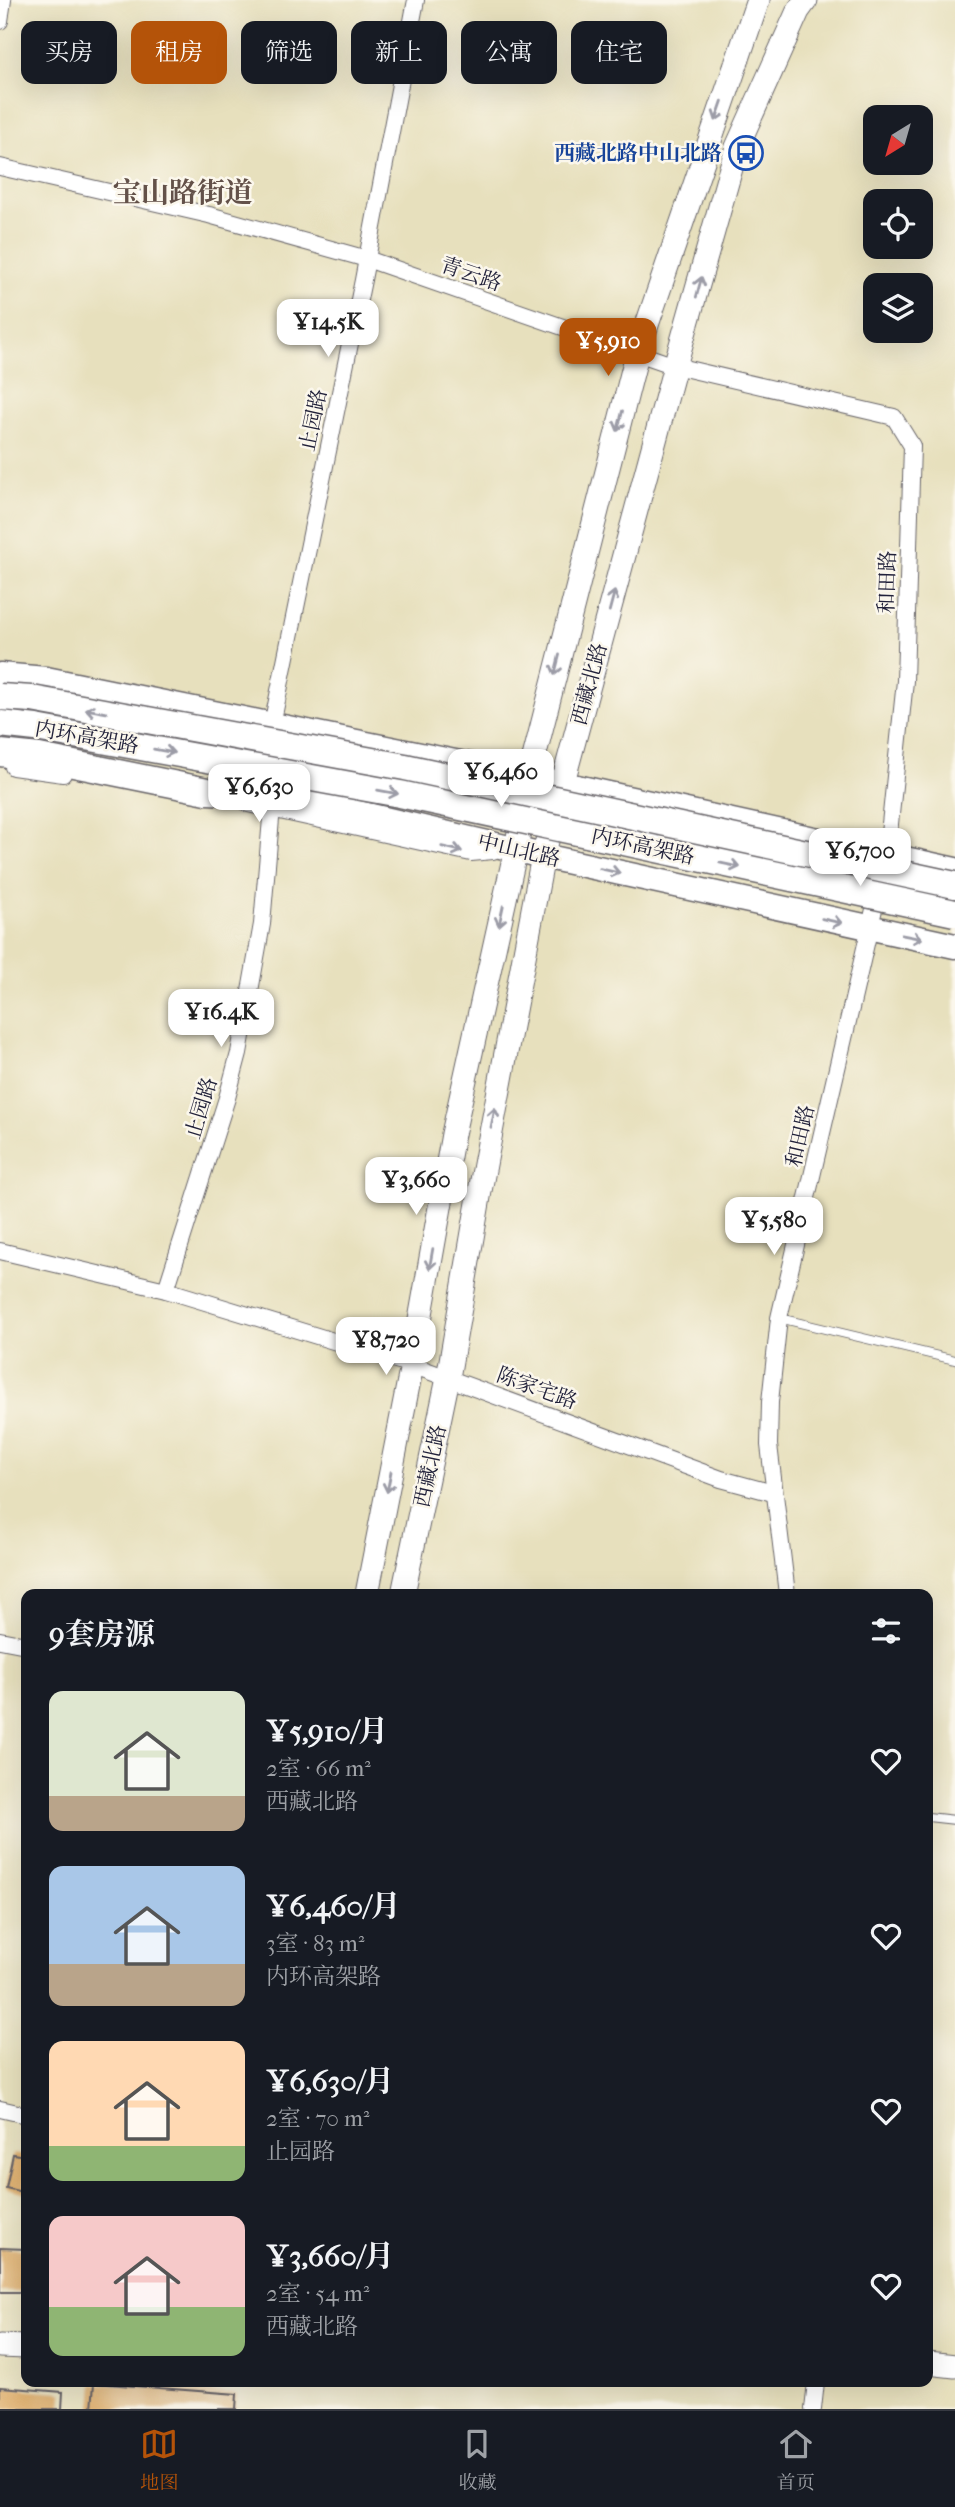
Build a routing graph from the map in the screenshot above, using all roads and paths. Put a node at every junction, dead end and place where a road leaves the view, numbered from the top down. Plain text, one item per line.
1 (4, 0) edge
2 (416, 0) edge
3 (758, 0) edge
4 (806, 0) edge
5 (0, 21) edge
6 (0, 167) edge
7 (367, 259) junction
8 (637, 354) junction
9 (675, 366) junction
10 (912, 446) joint
11 (0, 675) edge
12 (0, 697) edge
13 (0, 724) edge
14 (272, 725) junction
15 (0, 742) edge
16 (0, 752) edge
17 (0, 766) edge
18 (529, 777) junction
19 (562, 785) junction
20 (275, 801) junction
21 (516, 849) junction
22 (887, 849) junction
23 (543, 856) junction
24 (955, 870) edge
25 (955, 885) edge
26 (955, 913) edge
27 (869, 929) junction
28 (955, 946) edge
29 (0, 1251) edge
30 (166, 1290) junction
31 (779, 1318) junction
32 (955, 1360) edge
33 (412, 1365) junction
34 (448, 1378) junction
35 (773, 1493) junction
36 (367, 1589) edge
37 (404, 1589) edge
38 (786, 1589) edge
39 (0, 1640) edge
40 (21, 1644) edge
41 (933, 1818) edge
42 (955, 1820) edge
43 (0, 2109) edge
44 (21, 2114) edge
45 (0, 2346) edge
46 (21, 2347) edge
47 (933, 2364) edge
48 (955, 2366) edge
49 (815, 2387) edge
50 (813, 2409) edge

1 - 5 street
2 - 7 street, 止园路
3 -> 8 main road, 西藏北路
9 -> 4 main road, 西藏北路
6 - 7 street, 青云路
7 - 8 street, 青云路
7 - 14 street, 止园路
8 - 9 street, 青云路
8 -> 18 main road, 西藏北路
9 - 10 street, 青云路
19 -> 9 main road, 西藏北路
10 - 22 street, 和田路
11 - 14 main road
25 -> 12 highway, 内环高架路, bridge
13 -> 26 highway, 内环高架路, bridge
14 - 18 main road
15 - 20 main road, 中山北路
16 - 20 highway
17 - 20 street
18 - 19 main road
18 - 21 main road, 西藏北路
19 - 22 main road
19 - 23 main road, 西藏北路
20 -> 21 main road, 中山北路
20 - 30 street, 止园路
21 - 23 main road, 中山北路
21 -> 33 main road, 西藏北路
22 - 24 main road
22 - 27 street, 和田路
23 -> 27 main road, 中山北路
34 -> 23 main road, 西藏北路
27 -> 28 main road, 中山北路
27 - 31 street, 和田路
29 - 30 street, 陈家宅路
30 - 33 street, 陈家宅路
31 - 32 lane
31 - 35 street, 和田路
33 - 34 street, 陈家宅路
33 -> 36 main road, 西藏北路
34 - 35 street, 陈家宅路
34 - 37 main road, 西藏北路
35 - 38 street, 和田路
39 - 40 street
41 - 42 lane
43 - 44 street
45 - 46 main road
47 - 48 main road
49 - 50 street

